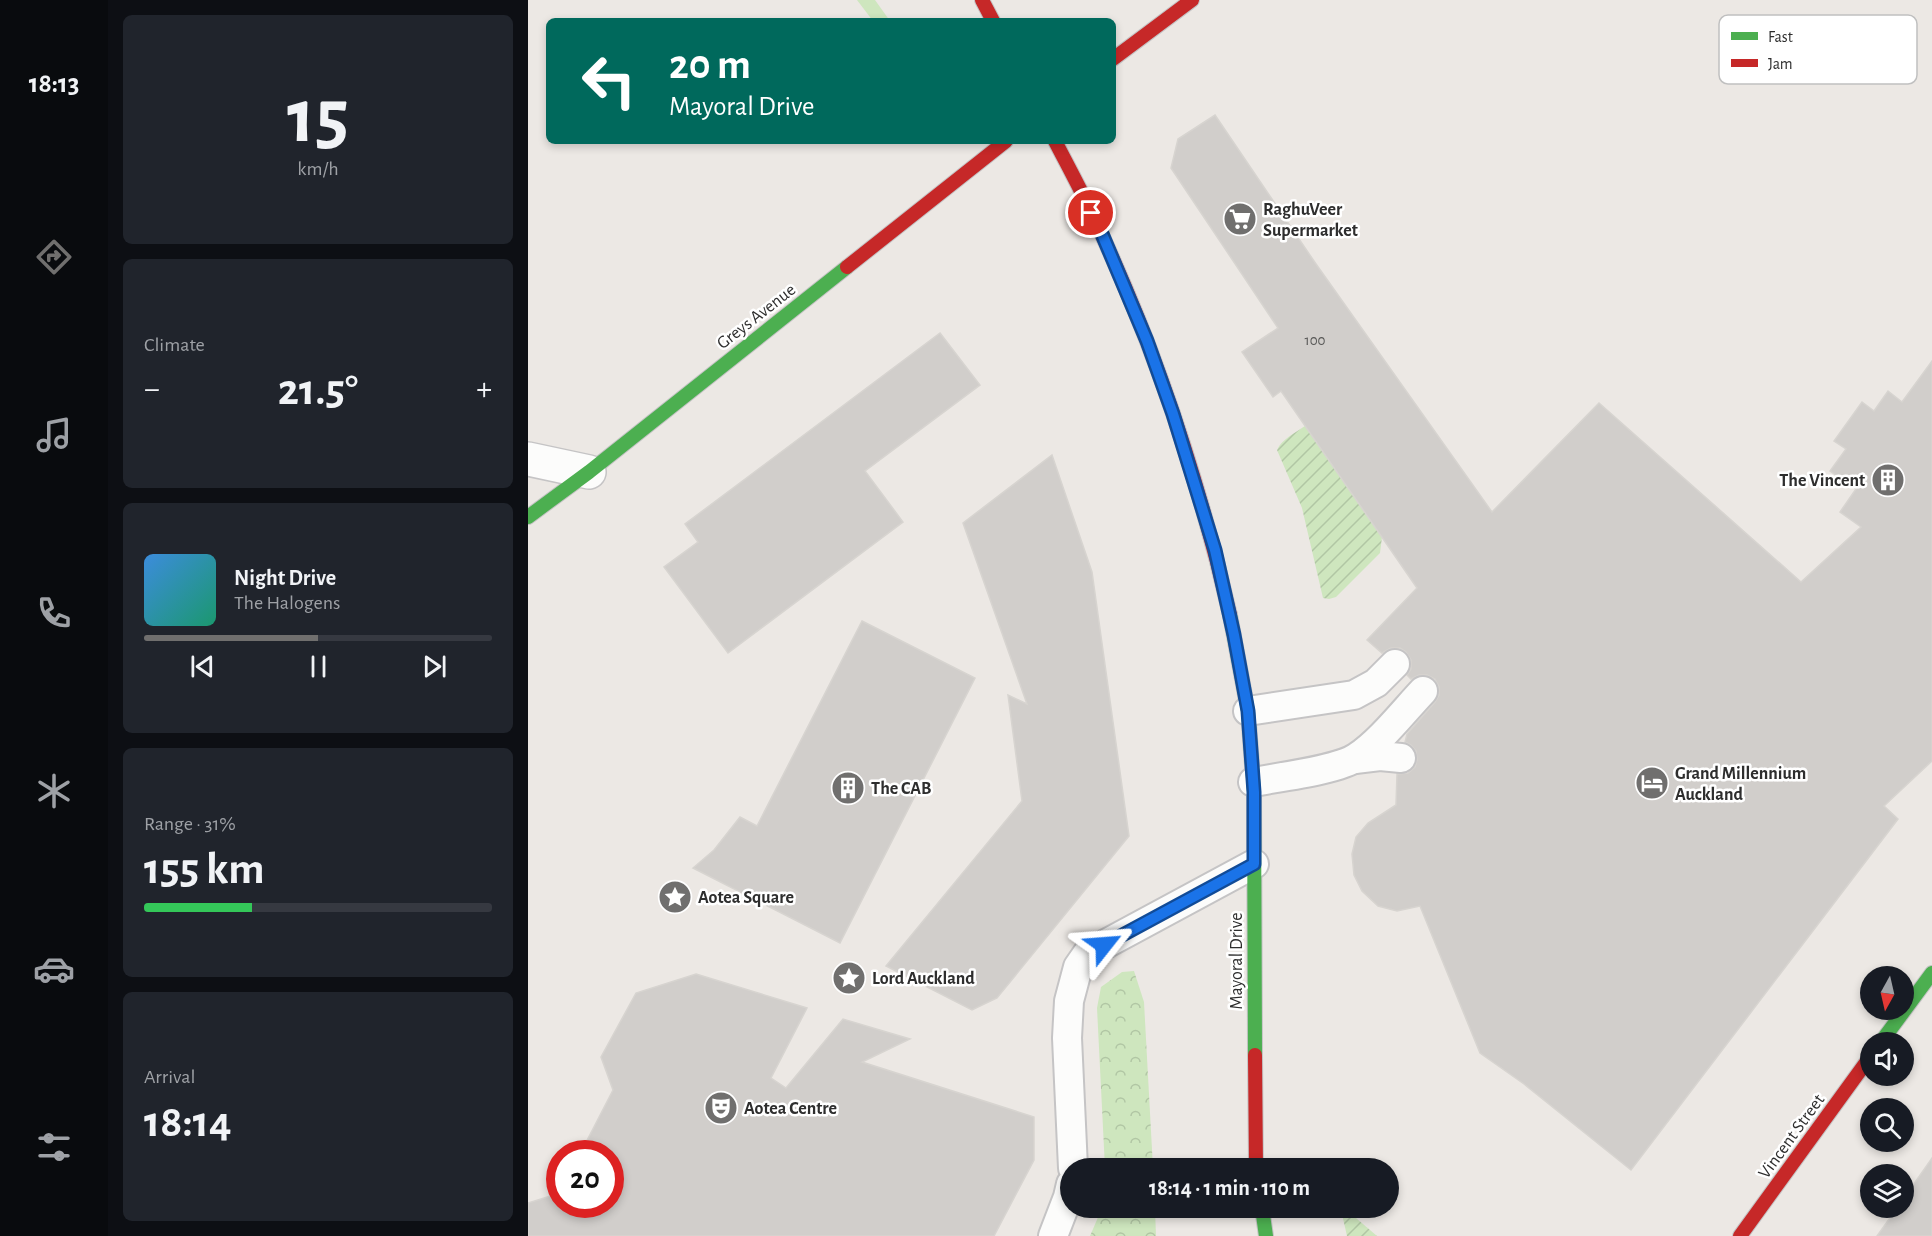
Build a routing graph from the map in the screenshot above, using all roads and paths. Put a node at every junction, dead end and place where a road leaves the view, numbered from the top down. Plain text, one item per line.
1 (982, 0) edge
2 (1192, 0) edge
3 (991, 18) edge
4 (1116, 57) edge
5 (1002, 144) edge
6 (1057, 144) edge
7 (528, 459) edge
8 (588, 472) junction
9 (528, 517) edge
10 (1395, 664) dead end
11 (1423, 690) dead end
12 (1248, 711) junction
13 (1401, 758) dead end
14 (1355, 759) junction
15 (1253, 782) junction
16 (1254, 864) junction
17 (1932, 973) edge
18 (1888, 1032) edge
19 (1860, 1071) edge
20 (1073, 1158) edge
21 (1256, 1158) edge
22 (1060, 1218) edge
23 (1263, 1218) edge
24 (1053, 1236) edge
25 (1266, 1236) edge
26 (1740, 1236) edge

1 - 3 main road
2 - 4 main road
5 - 8 main road, Greys Avenue
6 - 12 main road, Mayoral Drive
7 - 8 street
8 - 9 main road, Greys Avenue
10 - 12 lane
11 - 14 lane
12 - 15 main road, Mayoral Drive
13 - 14 lane
14 - 15 lane
15 - 16 main road, Mayoral Drive
16 - 20 lane
16 - 21 main road, Mayoral Drive
17 - 18 main road
19 - 26 main road, Vincent Street
22 - 24 lane
23 - 25 main road

